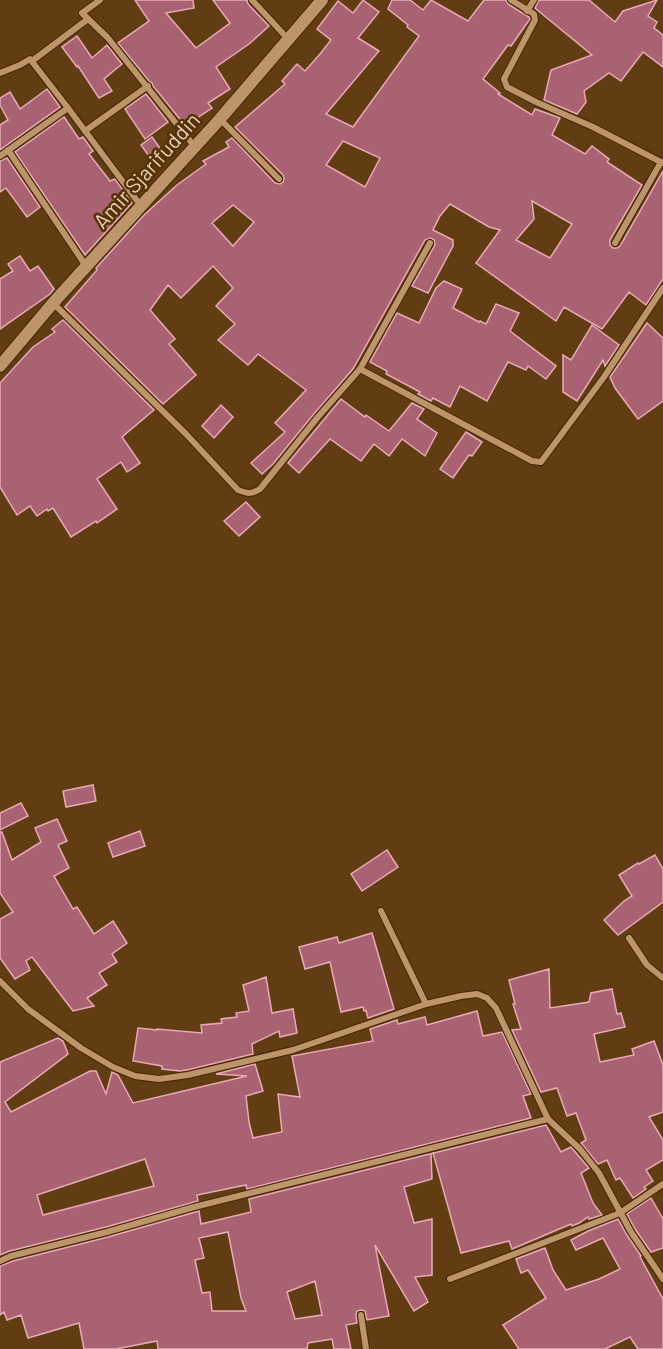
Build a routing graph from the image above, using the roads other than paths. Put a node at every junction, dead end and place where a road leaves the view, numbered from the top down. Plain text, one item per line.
1 (100, 0) edge
2 (252, 0) edge
3 (322, 0) edge
4 (511, 0) edge
5 (534, 0) edge
6 (527, 10) junction
7 (88, 19) junction
8 (288, 39) junction
9 (32, 62) junction
10 (0, 73) edge
11 (147, 86) junction
12 (68, 108) junction
13 (220, 119) junction
14 (85, 131) junction
15 (195, 147) junction
16 (8, 150) junction
17 (0, 156) edge
18 (662, 163) edge
19 (279, 179) dead end
20 (141, 206) junction
21 (430, 243) dead end
22 (615, 243) dead end
23 (86, 267) junction
24 (663, 288) edge
25 (53, 303) junction
26 (0, 366) edge
27 (360, 369) junction
28 (381, 911) dead end
29 (630, 938) dead end
30 (663, 978) edge
31 (0, 981) edge
32 (426, 1004) junction
33 (548, 1119) junction
34 (663, 1184) edge
35 (620, 1213) junction
36 (0, 1261) edge
37 (450, 1279) dead end
38 (663, 1280) edge
39 (361, 1315) dead end
40 (366, 1349) edge

1 - 7 street
2 - 8 street
3 - 8 main road, Amir Sjarifuddin
4 - 6 street
5 - 6 street
6 - 18 street
7 - 9 street
7 - 11 street
8 - 13 main road, Amir Sjarifuddin
9 - 10 street
9 - 12 street
11 - 14 street
11 - 15 street
12 - 14 street
12 - 16 street
13 - 15 main road, Amir Sjarifuddin
13 - 19 street
14 - 20 street
15 - 20 main road, Amir Sjarifuddin
16 - 17 street
16 - 23 street
18 - 22 street
20 - 23 main road, Amir Sjarifuddin
21 - 27 street
23 - 25 main road, Amir Sjarifuddin
24 - 27 street
25 - 26 main road, Amir Sjarifuddin
25 - 27 street
28 - 32 street
29 - 30 street
31 - 32 street
32 - 33 street
33 - 35 street
33 - 36 street
34 - 35 street
35 - 37 street
35 - 38 street
39 - 40 street

